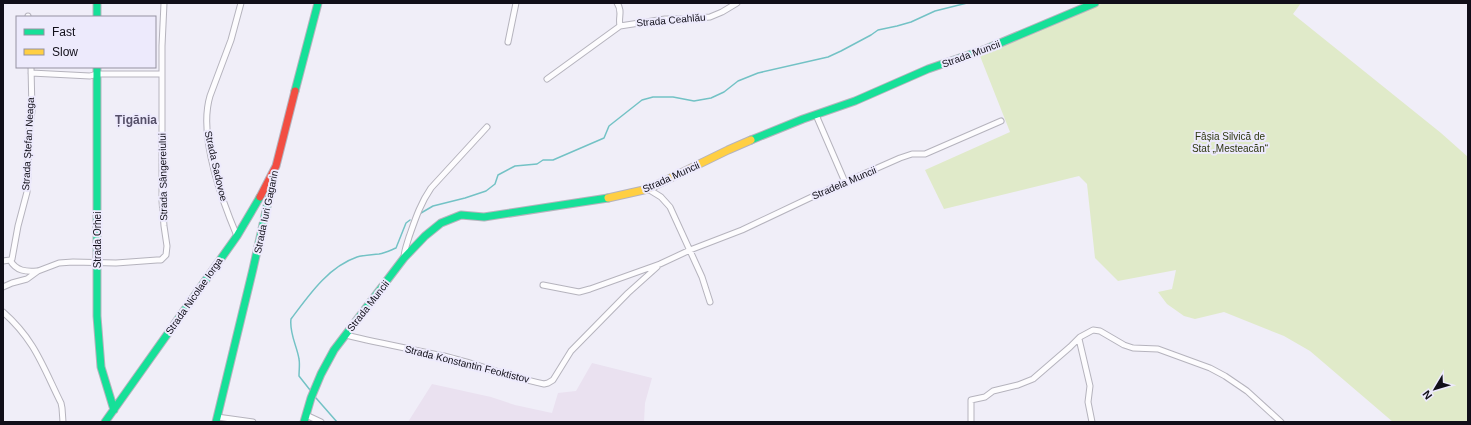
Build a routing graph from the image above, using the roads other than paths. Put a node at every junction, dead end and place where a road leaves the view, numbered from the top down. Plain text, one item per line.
1 (98, 3) edge
2 (164, 3) edge
3 (241, 3) edge
4 (318, 3) edge
5 (516, 3) edge
6 (617, 3) edge
7 (737, 3) edge
8 (1095, 3) edge
9 (98, 16) edge
10 (620, 26) junction
11 (508, 42) dead end
12 (31, 68) edge
13 (97, 70) edge
14 (31, 73) junction
15 (162, 74) junction
16 (547, 79) dead end
17 (816, 115) junction
18 (1001, 121) dead end
19 (487, 127) dead end
20 (276, 166) junction
21 (845, 182) junction
22 (648, 189) junction
23 (237, 236) junction
24 (690, 250) junction
25 (404, 258) junction
26 (10, 260) junction
27 (3, 261) edge
28 (97, 264) junction
29 (660, 264) junction
30 (38, 271) junction
31 (543, 285) dead end
32 (3, 287) edge
33 (710, 302) dead end
34 (3, 312) edge
35 (346, 335) junction
36 (1079, 339) junction
37 (114, 410) junction
38 (305, 418) edge
39 (216, 419) edge
40 (63, 422) edge
41 (105, 422) edge
42 (253, 422) edge
43 (322, 422) edge
44 (971, 422) edge
45 (1092, 422) edge
46 (1281, 422) edge

1 - 9 street
2 - 15 street, Strada Sângereiului
3 - 23 street, Strada Sadovoe
4 - 20 street, Strada Iuri Gagarin
5 - 11 street
6 - 10 street
7 - 10 street, Strada Ceahlău
8 - 17 street, Strada Muncii
10 - 16 street, Strada Ceahlău
12 - 14 street, Strada Ștefan Neaga
13 - 14 street
13 - 15 street
13 - 28 street, Strada Orhei
14 - 26 street, Strada Ștefan Neaga
15 - 28 street, Strada Sângereiului
17 - 21 street
17 - 22 street, Strada Muncii
18 - 21 street, Stradela Muncii
19 - 25 street
20 - 23 street, Strada Nicolae Iorga
20 - 39 street, Strada Iuri Gagarin
21 - 24 street, Stradela Muncii
22 - 24 street
22 - 25 street, Strada Muncii
23 - 37 street, Strada Nicolae Iorga
24 - 29 street, Stradela Muncii
24 - 33 street
25 - 35 street, Strada Muncii
26 - 27 street
26 - 30 street
28 - 30 street
28 - 37 street, Strada Orhei
29 - 31 street, Stradela Muncii
29 - 35 street, Strada Konstantin Feoktistov
30 - 32 street
34 - 40 street
35 - 38 street, Strada Muncii
36 - 44 street
36 - 45 street
36 - 46 street
37 - 41 street, Strada Nicolae Iorga
38 - 43 street
39 - 42 street

